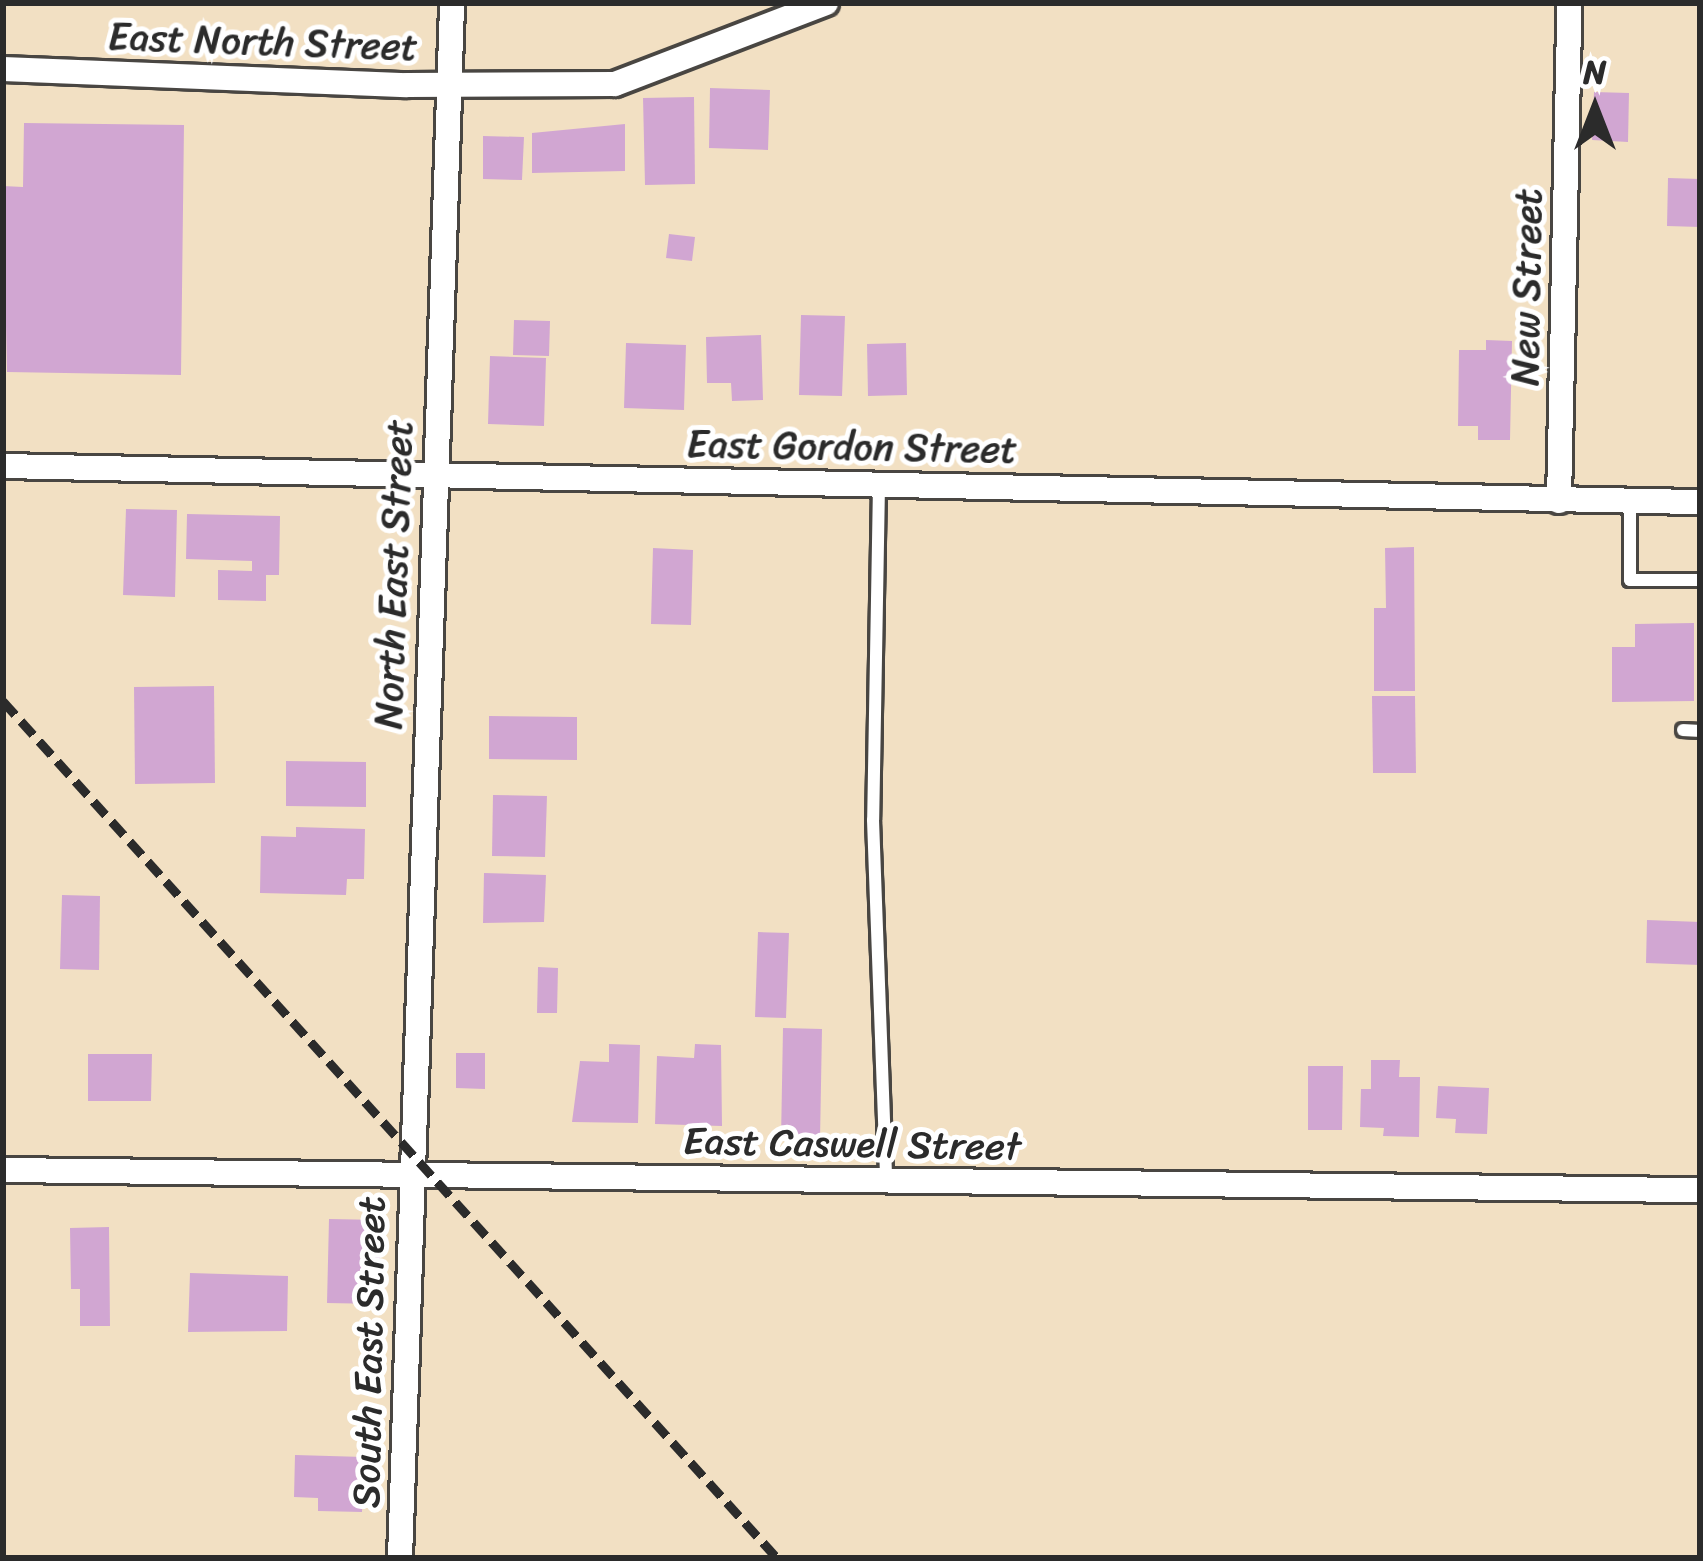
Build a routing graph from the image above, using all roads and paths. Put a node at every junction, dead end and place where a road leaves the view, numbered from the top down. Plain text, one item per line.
1 (452, 3) edge
2 (826, 3) edge
3 (1568, 3) edge
4 (3, 69) edge
5 (449, 84) junction
6 (3, 466) edge
7 (433, 474) junction
8 (879, 482) junction
9 (1559, 501) junction
10 (1630, 501) junction
11 (1700, 502) edge
12 (1700, 580) edge
13 (1682, 730) dead end
14 (1700, 730) edge
15 (410, 1148) joint
16 (3, 1170) edge
17 (410, 1176) junction
18 (886, 1179) junction
19 (1700, 1190) edge
20 (400, 1558) edge

1 - 5 street, North East Street
2 - 5 street, East North Street
3 - 9 street, New Street
4 - 5 street, East North Street
5 - 7 street, North East Street
6 - 7 street, East Gordon Street
7 - 8 street, East Gordon Street
7 - 15 street, North East Street
8 - 9 street, East Gordon Street
8 - 18 lane
9 - 10 street, East Gordon Street
10 - 11 street, East Gordon Street
10 - 12 lane
13 - 14 lane
15 - 17 street, South East Street
16 - 17 street, East Caswell Street
17 - 18 street, East Caswell Street
17 - 20 street, South East Street
18 - 19 street, East Caswell Street

